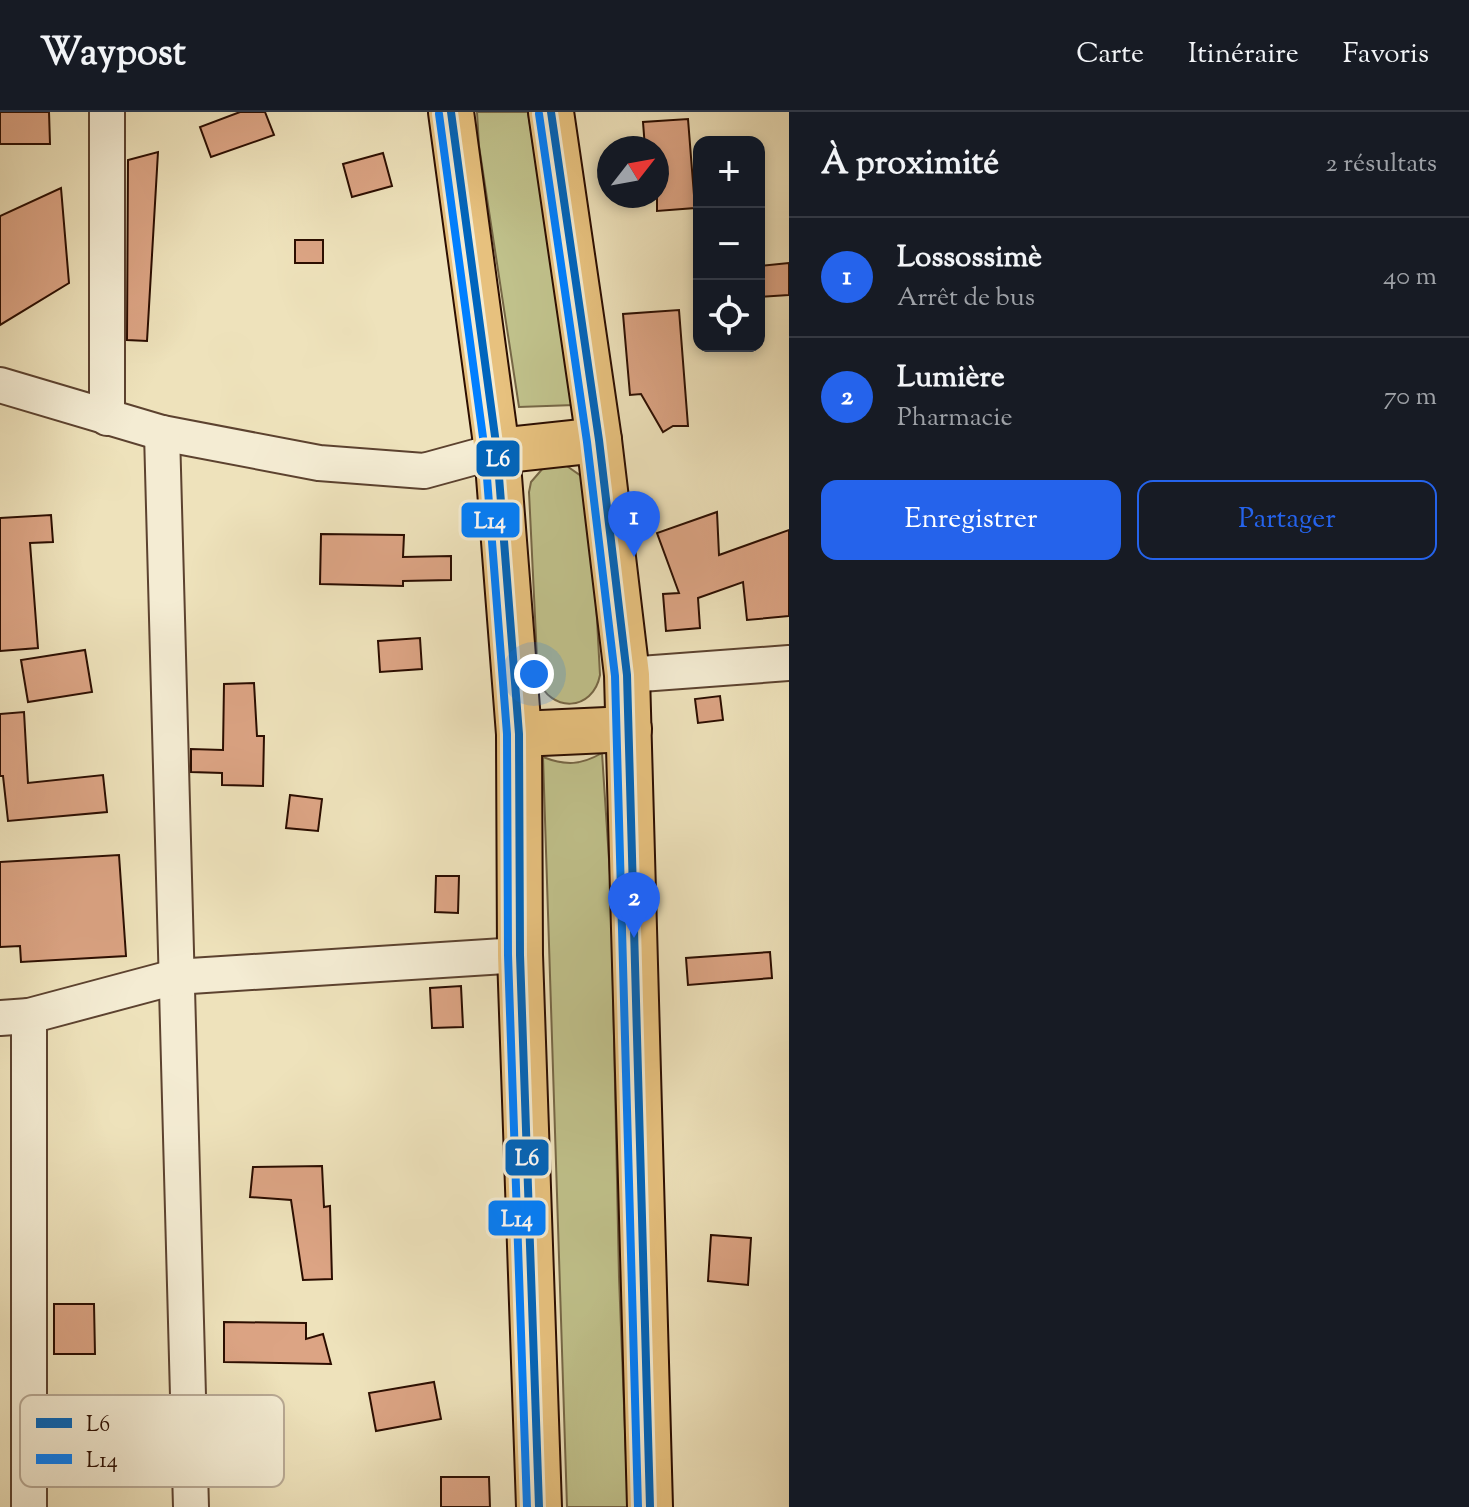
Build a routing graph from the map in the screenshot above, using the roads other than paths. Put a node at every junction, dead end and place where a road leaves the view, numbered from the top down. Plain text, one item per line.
1 (107, 112) edge
2 (451, 112) edge
3 (551, 112) edge
4 (0, 385) edge
5 (107, 418) junction
6 (162, 433) junction
7 (599, 440) junction
8 (497, 451) junction
9 (789, 663) edge
10 (627, 675) junction
11 (629, 729) junction
12 (519, 734) junction
13 (520, 955) junction
14 (175, 977) junction
15 (14, 1017) edge
16 (26, 1395) edge
17 (188, 1395) edge
18 (28, 1487) edge
19 (190, 1487) edge
20 (29, 1507) edge
21 (191, 1507) edge
22 (539, 1507) edge
23 (650, 1507) edge

1 - 5 street
2 - 8 main road
3 - 7 main road
4 - 5 street
5 - 6 street
6 - 8 street
6 - 14 street
7 - 8 main road
7 - 10 main road
8 - 12 main road
9 - 10 street
10 - 11 main road
11 - 12 main road
11 - 23 main road
12 - 13 main road
13 - 14 street
13 - 22 main road
14 - 15 street
14 - 17 street
15 - 16 street
18 - 20 street
19 - 21 street

